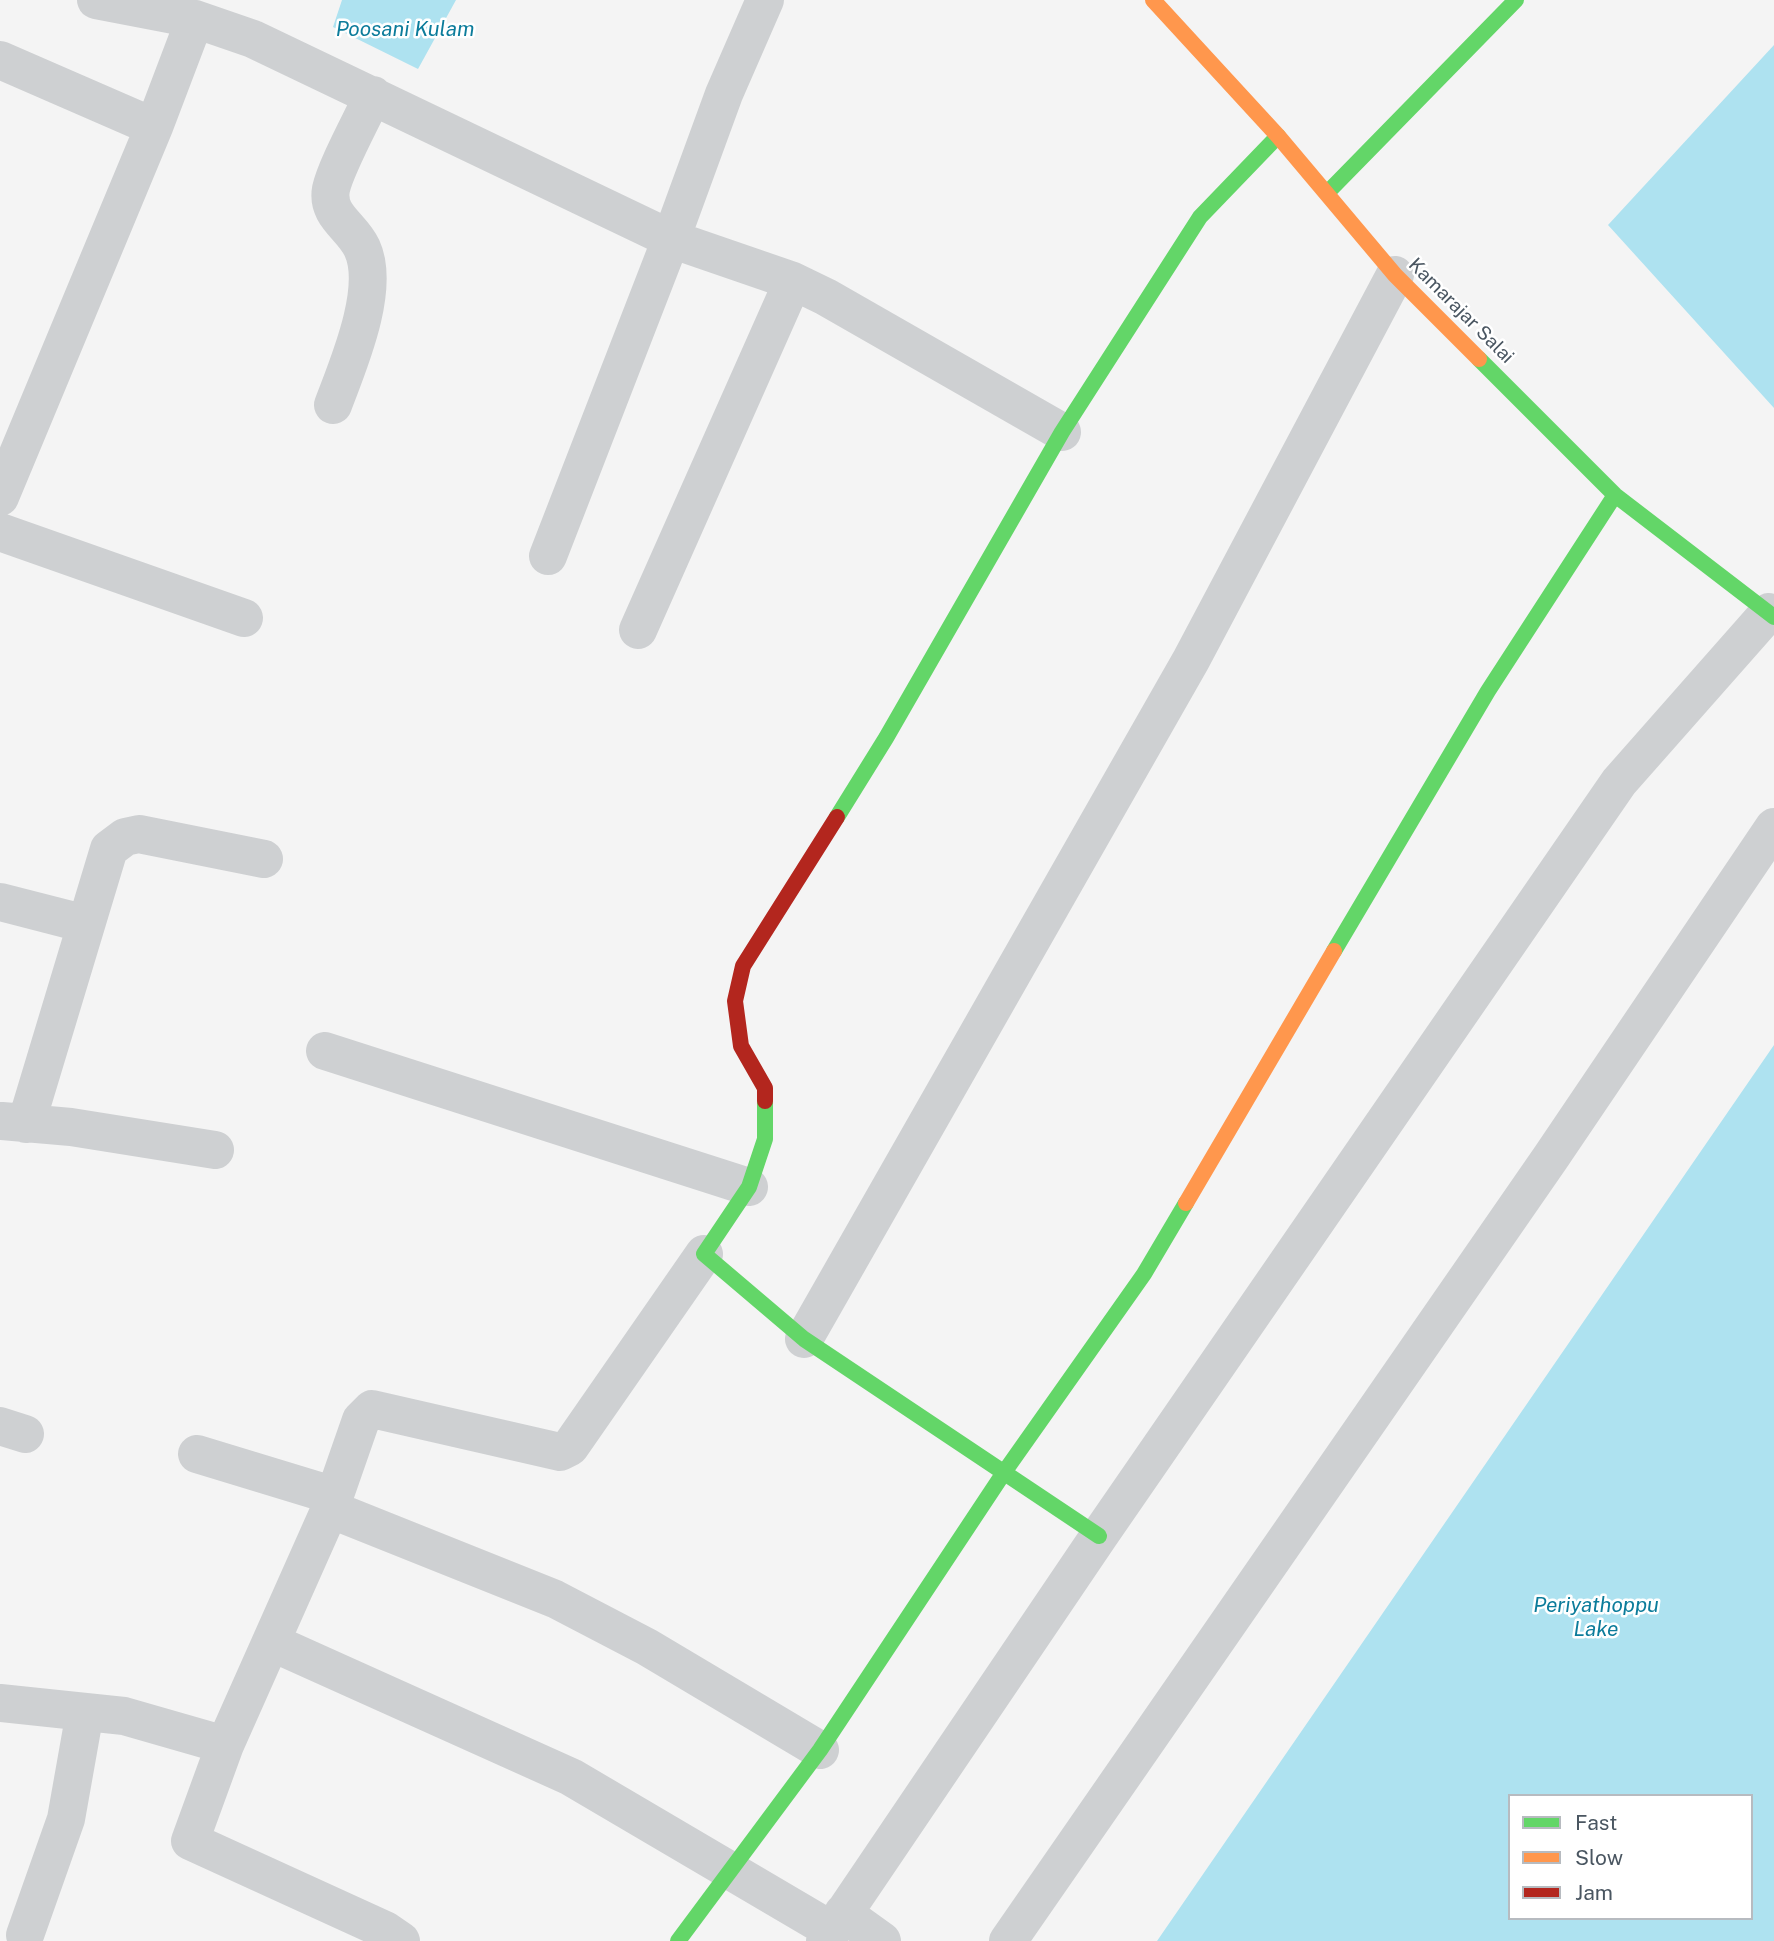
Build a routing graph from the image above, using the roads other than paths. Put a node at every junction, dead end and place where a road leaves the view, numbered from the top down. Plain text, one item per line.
1 (96, 0) edge
2 (765, 0) edge
3 (1153, 0) edge
4 (1516, 0) edge
5 (195, 19) junction
6 (0, 60) edge
7 (373, 94) junction
8 (154, 127) junction
9 (1278, 136) junction
10 (1327, 193) junction
11 (671, 239) junction
12 (1395, 275) junction
13 (793, 281) junction
14 (333, 405) dead end
15 (1062, 432) junction
16 (1615, 495) junction
17 (0, 497) edge
18 (0, 532) edge
19 (548, 556) dead end
20 (1772, 614) edge
21 (244, 618) dead end
22 (638, 630) dead end
23 (1774, 827) edge
24 (264, 859) dead end
25 (0, 902) edge
26 (86, 924) junction
27 (325, 1051) dead end
28 (13, 1123) edge
29 (215, 1150) dead end
30 (749, 1187) junction
31 (704, 1254) junction
32 (804, 1339) junction
33 (197, 1454) dead end
34 (1005, 1471) junction
35 (332, 1502) junction
36 (1099, 1536) junction
37 (273, 1643) junction
38 (0, 1703) edge
39 (85, 1712) junction
40 (225, 1745) junction
41 (820, 1750) junction
42 (730, 1869) junction
43 (833, 1928) edge
44 (21, 1933) edge
45 (401, 1941) edge
46 (678, 1941) edge
47 (882, 1941) edge
48 (1008, 1941) edge

1 - 5 street
2 - 11 street
3 - 9 street, Kamarajar Salai
4 - 10 street
5 - 7 street
5 - 8 street
6 - 8 street
7 - 11 street
7 - 14 street
8 - 17 street
9 - 10 street, Kamarajar Salai
9 - 15 street
10 - 12 street, Kamarajar Salai
11 - 13 street
11 - 19 street
12 - 16 street, Kamarajar Salai
12 - 32 street
13 - 15 street
13 - 22 street
15 - 30 street
16 - 20 street, Kamarajar Salai
16 - 34 street
18 - 21 street
20 - 36 street
23 - 48 street
24 - 26 street
25 - 26 street
26 - 28 street
27 - 30 street
28 - 29 street
30 - 31 street
31 - 32 street
31 - 35 street
32 - 34 street
33 - 35 street
34 - 36 street
34 - 41 street
35 - 37 street
35 - 41 street
36 - 43 street
37 - 40 street
37 - 42 street
38 - 39 street
39 - 40 street
39 - 44 street
40 - 45 street
41 - 42 street
42 - 43 street
42 - 46 street
43 - 47 street

